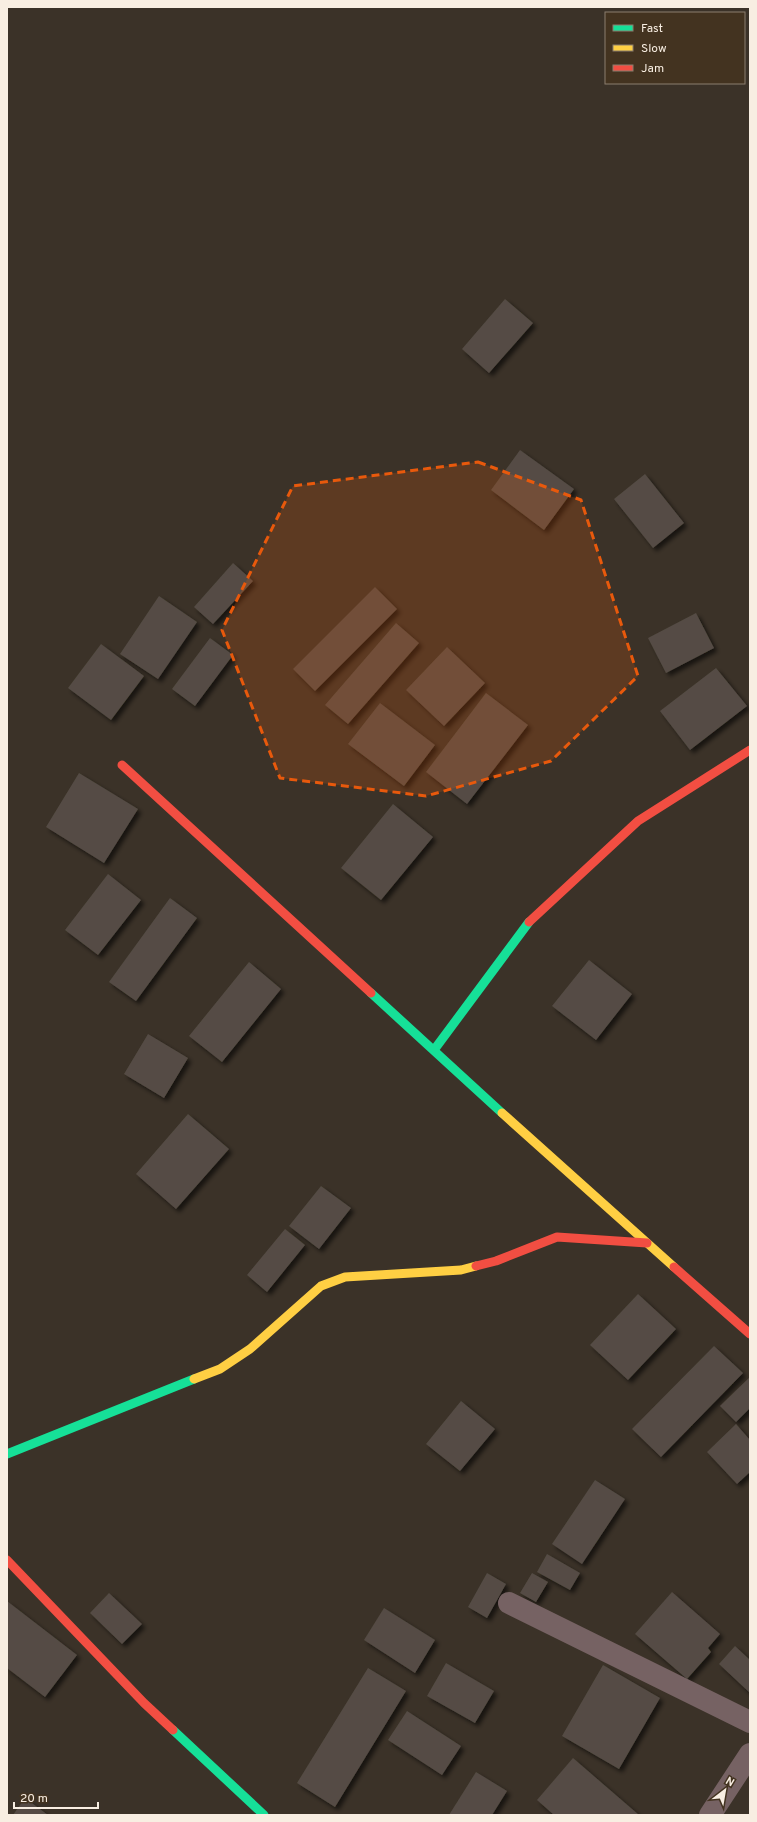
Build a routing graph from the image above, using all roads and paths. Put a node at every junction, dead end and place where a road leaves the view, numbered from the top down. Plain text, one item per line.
1 (750, 750) edge
2 (122, 765) dead end
3 (434, 1050) junction
4 (647, 1243) junction
5 (750, 1334) edge
6 (7, 1454) edge
7 (7, 1560) edge
8 (509, 1603) dead end
9 (750, 1722) edge
10 (750, 1754) edge
11 (264, 1815) edge
12 (710, 1815) edge

1 - 3 street
2 - 3 street
3 - 4 street
4 - 5 street
4 - 6 street
7 - 11 street
8 - 9 street
10 - 12 street

